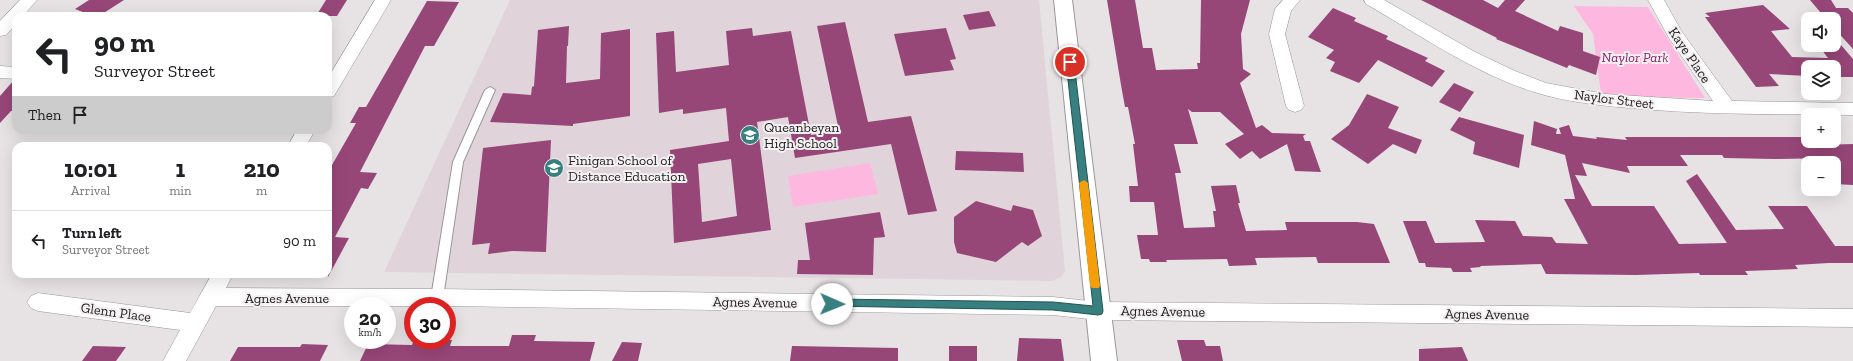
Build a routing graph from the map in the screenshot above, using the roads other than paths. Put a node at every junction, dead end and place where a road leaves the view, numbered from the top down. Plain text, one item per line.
1 (29, 0) edge
2 (383, 0) edge
3 (1063, 0) edge
4 (1292, 0) edge
5 (1372, 0) edge
6 (1656, 0) edge
7 (17, 12) edge
8 (12, 18) edge
9 (0, 30) edge
10 (0, 72) edge
11 (12, 73) edge
12 (332, 80) edge
13 (490, 90) dead end
14 (1295, 106) dead end
15 (1727, 108) junction
16 (1853, 109) edge
17 (221, 278) edge
18 (437, 297) edge
19 (209, 298) junction
20 (404, 298) edge
21 (456, 298) edge
22 (38, 302) dead end
23 (1098, 311) junction
24 (1853, 318) edge
25 (194, 323) junction
26 (174, 361) edge
27 (1104, 361) edge

1 - 7 street
2 - 12 street
3 - 23 street
4 - 14 street
5 - 15 street, Naylor Street
6 - 15 street, Kaye Place
8 - 9 street
10 - 11 street
13 - 18 lane
15 - 16 street, Naylor Street
17 - 19 street
19 - 20 street, Agnes Avenue
19 - 25 street
21 - 23 street, Agnes Avenue
22 - 25 street, Glenn Place
23 - 24 street, Agnes Avenue
23 - 27 street
25 - 26 street

